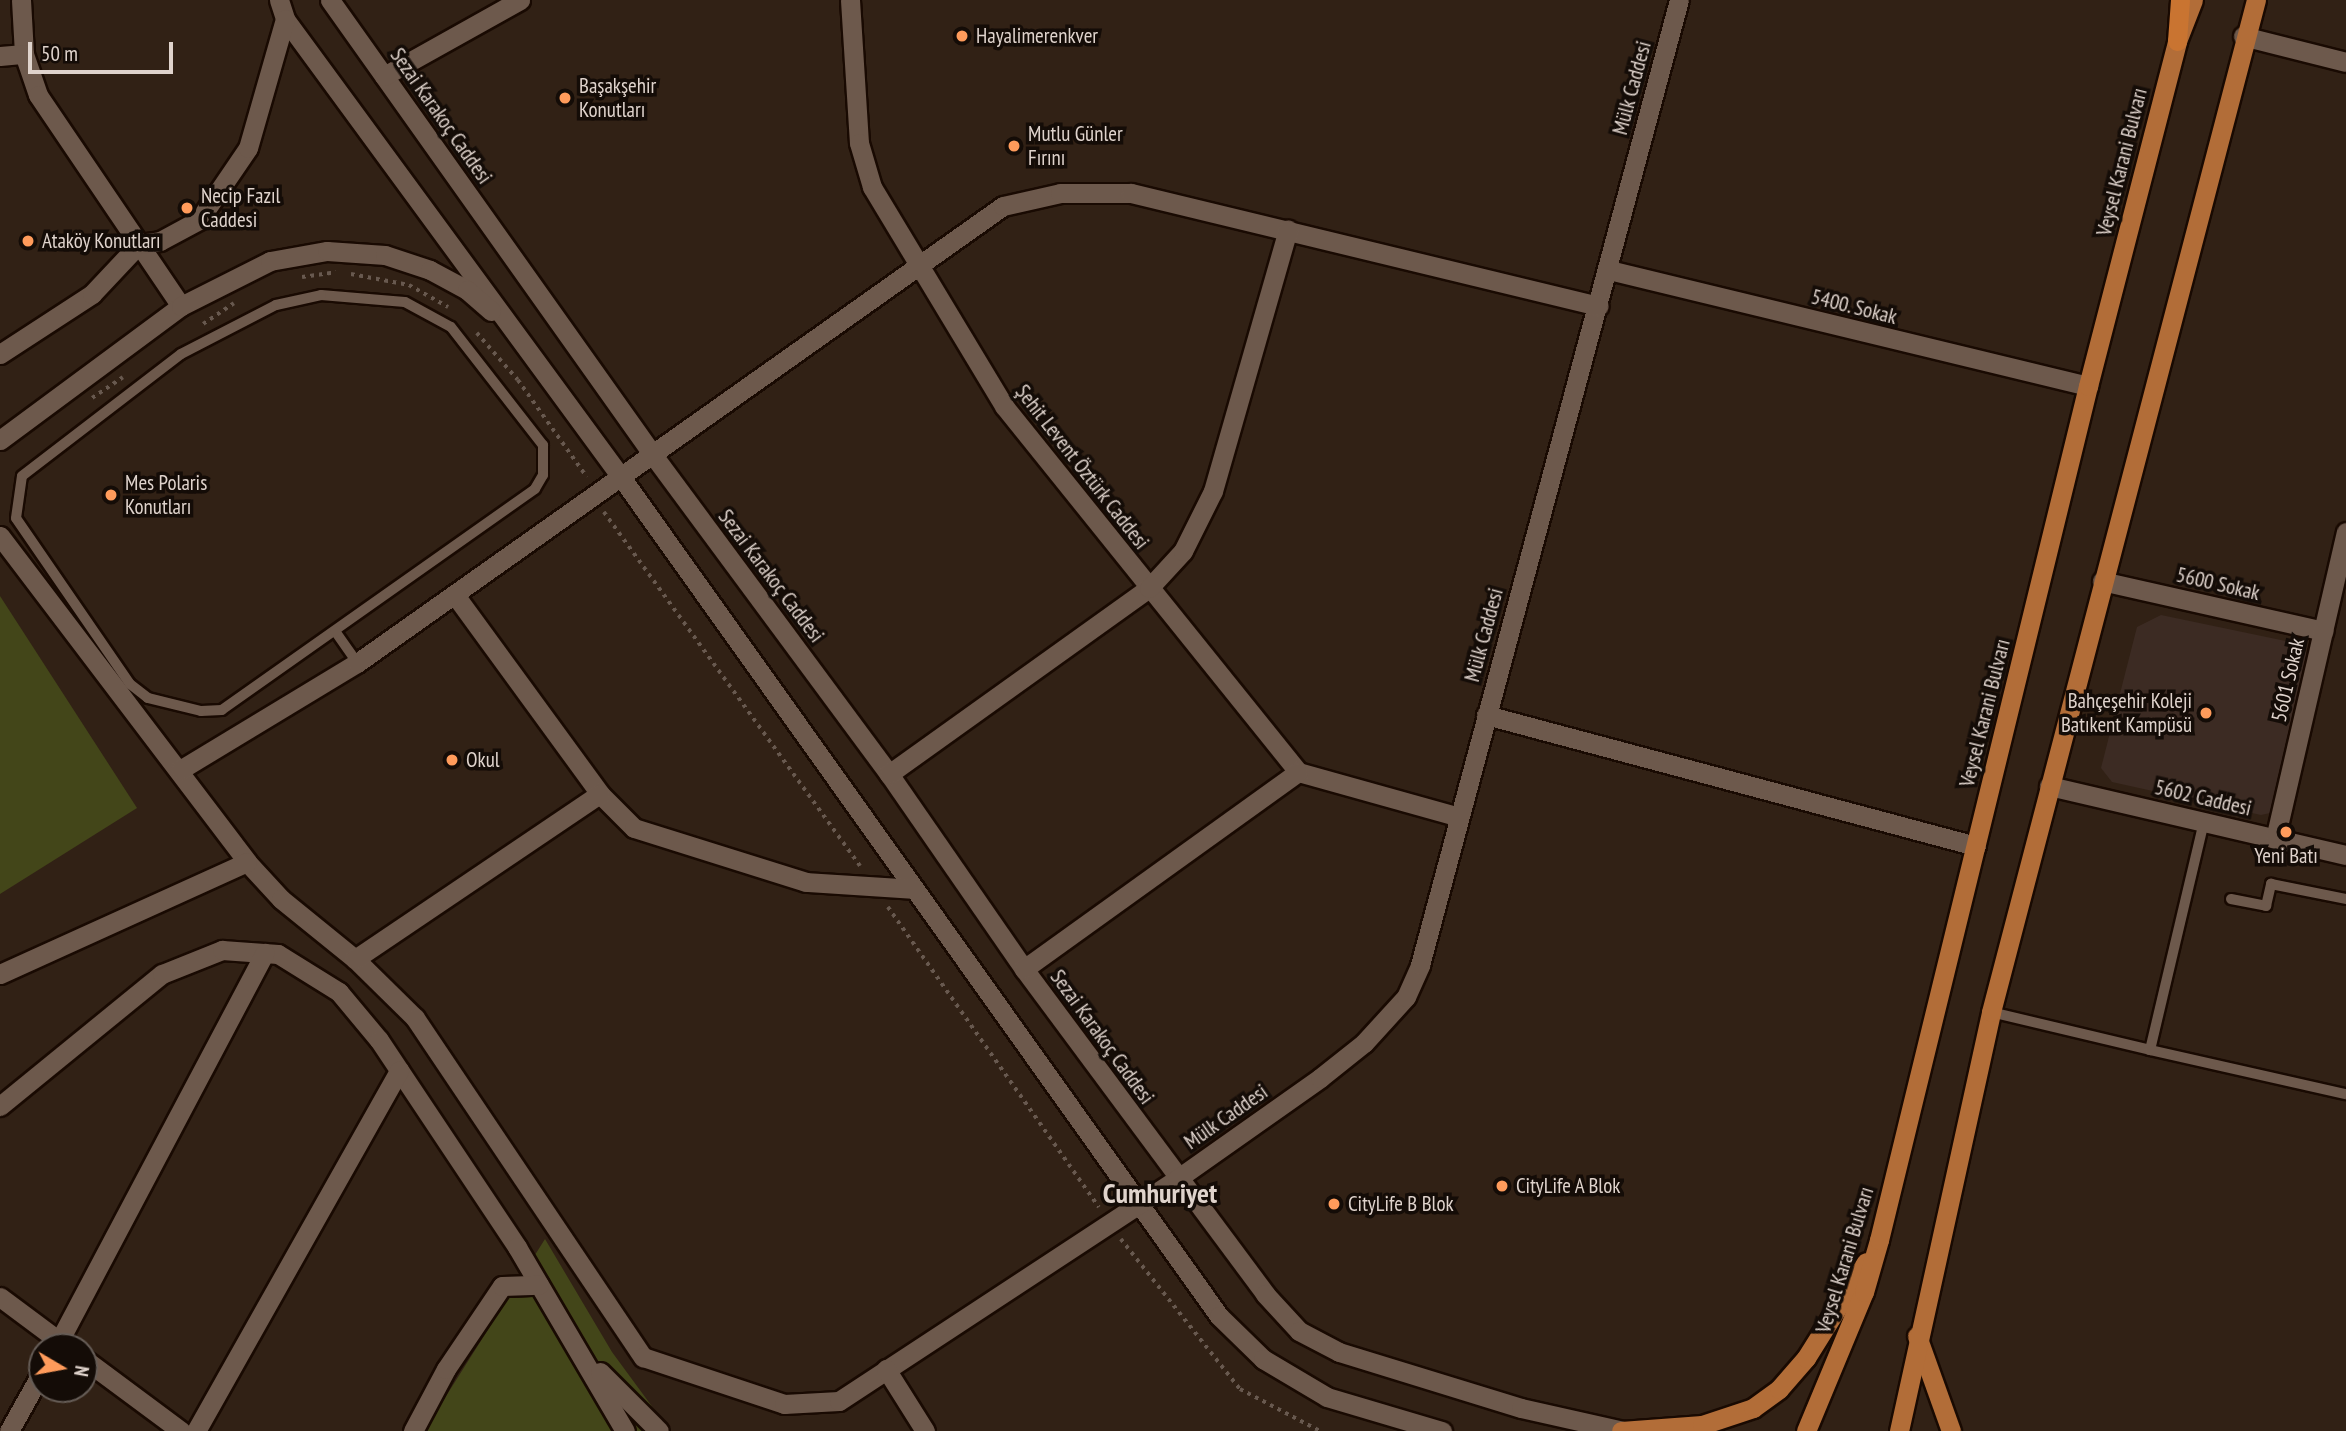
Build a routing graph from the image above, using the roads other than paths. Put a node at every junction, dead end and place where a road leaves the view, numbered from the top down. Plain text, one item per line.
1 (21, 0) edge
2 (279, 0) edge
3 (330, 0) edge
4 (520, 0) edge
5 (850, 0) edge
6 (1679, 0) edge
7 (2180, 0) edge
8 (2193, 0) edge
9 (2256, 0) edge
10 (285, 19) junction
11 (2243, 37) junction
12 (2177, 41) junction
13 (24, 54) junction
14 (0, 56) edge
15 (2346, 62) edge
16 (384, 76) junction
17 (1288, 230) junction
18 (139, 244) junction
19 (917, 268) junction
20 (1609, 270) junction
21 (181, 306) junction
22 (1599, 306) junction
23 (516, 332) junction
24 (0, 354) edge
25 (2088, 386) junction
26 (0, 440) edge
27 (653, 454) junction
28 (621, 477) junction
29 (2346, 532) edge
30 (0, 536) edge
31 (2102, 581) junction
32 (1149, 588) junction
33 (455, 595) junction
34 (335, 631) junction
35 (2323, 631) junction
36 (357, 663) junction
37 (1486, 715) junction
38 (180, 770) junction
39 (1298, 772) junction
40 (889, 774) junction
41 (2049, 786) junction
42 (600, 794) junction
43 (1459, 817) junction
44 (2204, 822) junction
45 (2275, 839) junction
46 (1976, 846) junction
47 (2346, 855) edge
48 (247, 862) junction
49 (914, 889) junction
50 (2231, 900) dead end
51 (2346, 900) edge
52 (265, 953) junction
53 (355, 959) junction
54 (1024, 969) junction
55 (0, 974) edge
56 (1991, 1012) junction
57 (2150, 1050) junction
58 (399, 1070) junction
59 (2346, 1094) edge
60 (0, 1106) edge
61 (1177, 1179) junction
62 (1139, 1204) junction
63 (1879, 1240) junction
64 (539, 1285) junction
65 (0, 1297) edge
66 (46, 1333) edge
67 (67, 1333) edge
68 (1917, 1335) junction
69 (573, 1342) junction
70 (98, 1369) edge
71 (886, 1369) junction
72 (28, 1397) edge
73 (9, 1431) edge
74 (181, 1431) edge
75 (197, 1431) edge
76 (413, 1431) edge
77 (625, 1431) edge
78 (659, 1431) edge
79 (925, 1431) edge
80 (1443, 1431) edge
81 (1622, 1431) edge
82 (1806, 1431) edge
83 (1899, 1431) edge
84 (1951, 1431) edge

1 - 13 street
2 - 10 street
3 - 16 street, Sezai Karakoç Caddesi
4 - 16 street
5 - 19 street, Şehit Levent Öztürk Caddesi
6 - 20 street, Mülk Caddesi
7 - 12 highway
8 - 12 main road, Veysel Karani Bulvarı
9 - 11 main road
10 - 18 street
10 - 23 street
11 - 15 street
11 - 31 main road
12 - 25 main road, Veysel Karani Bulvarı
13 - 14 street
13 - 18 street
16 - 27 street, Sezai Karakoç Caddesi
17 - 19 street
17 - 22 street
17 - 32 street
18 - 21 street
18 - 24 street
19 - 27 street
19 - 32 street, Şehit Levent Öztürk Caddesi
20 - 22 street, Mülk Caddesi
20 - 25 street, 5400. Sokak
21 - 23 street
21 - 26 street
22 - 37 street, Mülk Caddesi
23 - 28 street
25 - 46 main road, Veysel Karani Bulvarı
27 - 28 street
27 - 40 street, Sezai Karakoç Caddesi
28 - 33 street
28 - 49 street
29 - 35 street, 5601 Sokak
30 - 38 street, Mülk Caddesi
31 - 35 street, 5600 Sokak
31 - 41 main road
32 - 39 street, Şehit Levent Öztürk Caddesi
32 - 40 street
33 - 36 street
33 - 42 street
34 - 34 lane
34 - 36 lane
35 - 45 street, 5601 Sokak
36 - 38 street
37 - 43 street, Mülk Caddesi
37 - 46 street
38 - 48 street, Mülk Caddesi
39 - 43 street
39 - 54 street
40 - 54 street, Sezai Karakoç Caddesi
41 - 44 street, 5602 Caddesi
41 - 56 main road
42 - 49 street
42 - 53 street
43 - 61 street, Mülk Caddesi
44 - 45 street, 5602 Caddesi
44 - 57 lane
45 - 47 street, 5602 Caddesi
46 - 63 main road, Veysel Karani Bulvarı
48 - 53 street, Mülk Caddesi
48 - 55 street
49 - 62 street
50 - 51 lane
52 - 58 street
52 - 60 street
52 - 67 street
53 - 71 street, Mülk Caddesi
54 - 61 street, Sezai Karakoç Caddesi
56 - 57 lane
56 - 68 main road
57 - 59 lane
58 - 64 street
58 - 75 street
61 - 62 street, Mülk Caddesi
61 - 81 street, Sezai Karakoç Caddesi
62 - 71 street, Mülk Caddesi
62 - 80 street
63 - 81 main road
63 - 82 main road, Veysel Karani Bulvarı
64 - 69 street
64 - 76 street
65 - 66 street
68 - 83 main road
68 - 84 main road
69 - 77 street
69 - 78 street
70 - 74 street
71 - 79 street
72 - 73 street

